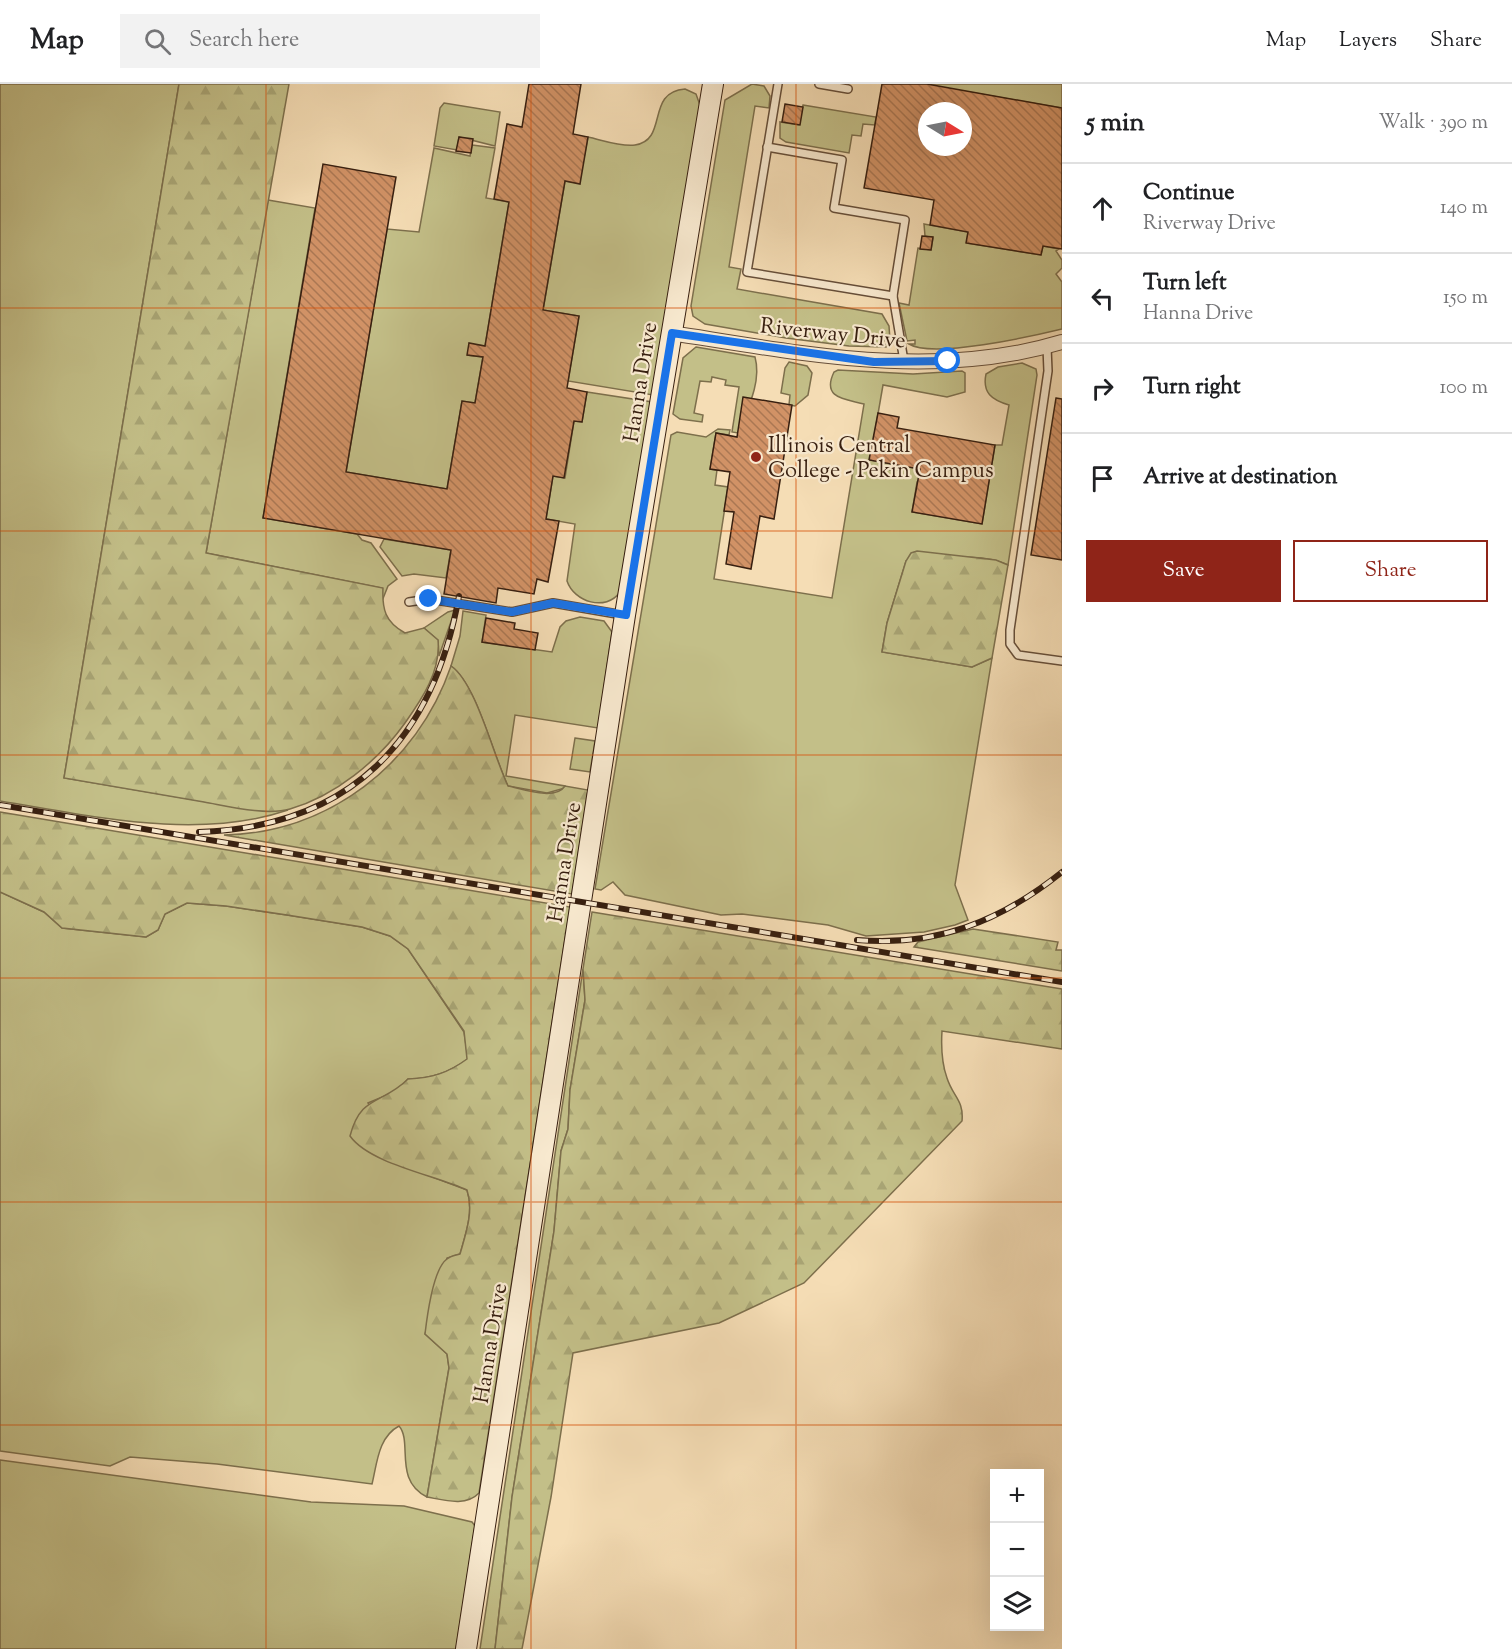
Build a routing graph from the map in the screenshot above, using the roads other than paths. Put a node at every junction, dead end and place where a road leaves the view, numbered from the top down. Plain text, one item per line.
1 (778, 84) edge
2 (819, 84) edge
3 (711, 85) edge
4 (848, 90) dead end
5 (768, 147) junction
6 (893, 296) junction
7 (672, 333) junction
8 (1062, 342) edge
9 (1047, 347) junction
10 (905, 362) junction
11 (409, 602) dead end
12 (626, 615) junction
13 (1062, 661) edge
14 (466, 1649) edge

1 - 5 lane
2 - 4 lane
3 - 7 street, Hanna Drive
5 - 6 lane
5 - 6 lane
6 - 10 lane
7 - 10 street, Riverway Drive
7 - 12 street, Hanna Drive
8 - 9 street, Riverway Drive
9 - 10 street, Riverway Drive
9 - 13 lane
11 - 12 lane
12 - 14 street, Hanna Drive

